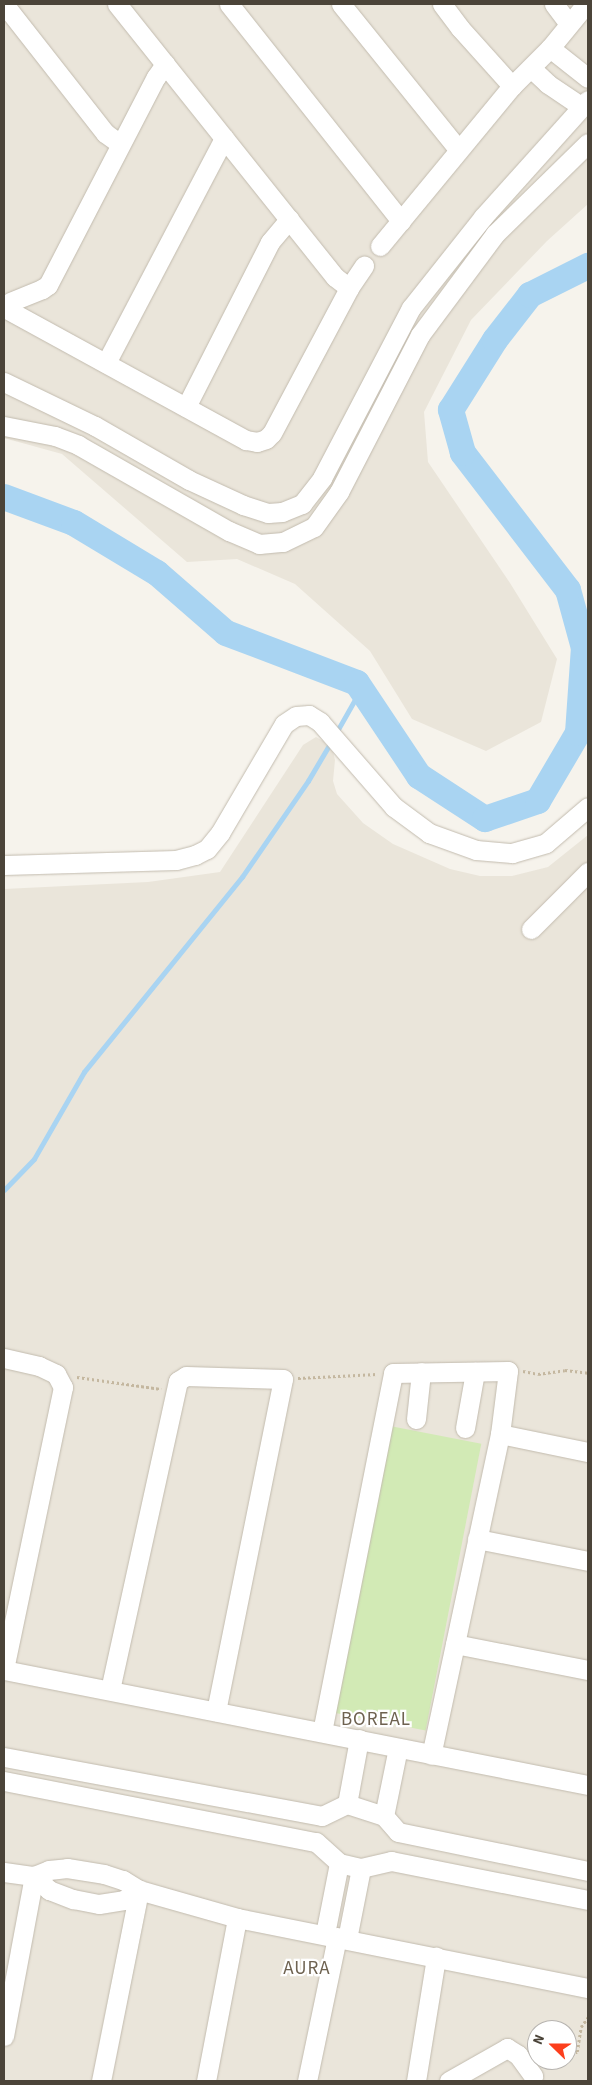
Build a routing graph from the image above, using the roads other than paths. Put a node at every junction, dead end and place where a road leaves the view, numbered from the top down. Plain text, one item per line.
1 (4, 4) edge
2 (117, 4) edge
3 (229, 4) edge
4 (341, 4) edge
5 (442, 4) edge
6 (554, 4) edge
7 (586, 4) edge
8 (569, 24) junction
9 (550, 48) junction
10 (165, 64) junction
11 (531, 68) junction
12 (588, 78) edge
13 (512, 86) junction
14 (585, 104) edge
15 (224, 138) junction
16 (588, 143) edge
17 (120, 144) junction
18 (458, 149) junction
19 (483, 217) junction
20 (289, 219) junction
21 (401, 221) junction
22 (495, 234) junction
23 (380, 246) dead end
24 (364, 266) dead end
25 (349, 288) junction
26 (42, 289) junction
27 (6, 311) edge
28 (32, 323) junction
29 (106, 363) junction
30 (4, 382) edge
31 (186, 407) junction
32 (4, 426) edge
33 (95, 426) junction
34 (78, 445) junction
35 (588, 807) edge
36 (4, 865) edge
37 (588, 872) edge
38 (531, 929) dead end
39 (4, 1358) edge
40 (422, 1372) junction
41 (475, 1372) junction
42 (416, 1419) dead end
43 (465, 1428) dead end
44 (500, 1434) junction
45 (588, 1452) edge
46 (478, 1539) junction
47 (588, 1561) edge
48 (455, 1644) junction
49 (4, 1670) edge
50 (588, 1670) edge
51 (110, 1690) junction
52 (216, 1711) junction
53 (322, 1732) junction
54 (359, 1739) junction
55 (398, 1748) junction
56 (431, 1755) junction
57 (4, 1757) edge
58 (4, 1781) edge
59 (588, 1785) edge
60 (347, 1804) junction
61 (322, 1816) junction
62 (384, 1816) junction
63 (398, 1832) junction
64 (316, 1842) junction
65 (390, 1861) junction
66 (339, 1863) junction
67 (361, 1868) junction
68 (588, 1871) edge
69 (4, 1872) edge
70 (34, 1876) junction
71 (139, 1890) junction
72 (588, 1900) edge
73 (237, 1918) junction
74 (336, 1937) junction
75 (436, 1957) junction
76 (588, 1988) edge
77 (4, 2036) edge
78 (533, 2076) dead end
79 (101, 2081) edge
80 (206, 2081) edge
81 (307, 2081) edge
82 (416, 2081) edge
83 (449, 2081) edge

1 - 17 street
2 - 10 street
3 - 21 street
4 - 18 street
5 - 13 street
6 - 8 street
7 - 8 street
8 - 9 street
9 - 11 street
9 - 12 street
10 - 15 street
10 - 17 street
11 - 13 street
11 - 14 street
13 - 18 street
14 - 19 street
15 - 20 street
15 - 29 street
16 - 22 street
17 - 26 street
18 - 21 street
19 - 22 street
19 - 33 street
20 - 25 street
20 - 31 street
21 - 23 street
22 - 34 street
24 - 25 street
25 - 31 street
26 - 27 street
26 - 28 street
27 - 28 street
28 - 29 street
29 - 31 street
30 - 33 street
32 - 34 street
33 - 34 street
35 - 36 street
37 - 38 street
39 - 49 street
40 - 41 street
40 - 42 street
40 - 53 street
41 - 43 street
41 - 44 street
44 - 45 street
44 - 46 street
46 - 47 street
46 - 48 street
48 - 50 street
48 - 56 street
49 - 51 street
51 - 52 street
51 - 52 street
52 - 53 street
53 - 54 street
54 - 55 street
54 - 60 street
55 - 56 street
55 - 62 street
56 - 59 street
57 - 61 street
58 - 64 street
60 - 61 street
60 - 62 street
61 - 64 street
62 - 63 street
63 - 65 street
63 - 68 street
64 - 66 street
65 - 67 street
65 - 72 street
66 - 67 street
66 - 74 street
67 - 74 street
69 - 70 street
70 - 71 street
70 - 71 street
70 - 77 street
71 - 73 street
71 - 79 street
73 - 74 street
73 - 80 street
74 - 75 street
74 - 81 street
75 - 76 street
75 - 82 street
78 - 83 street

